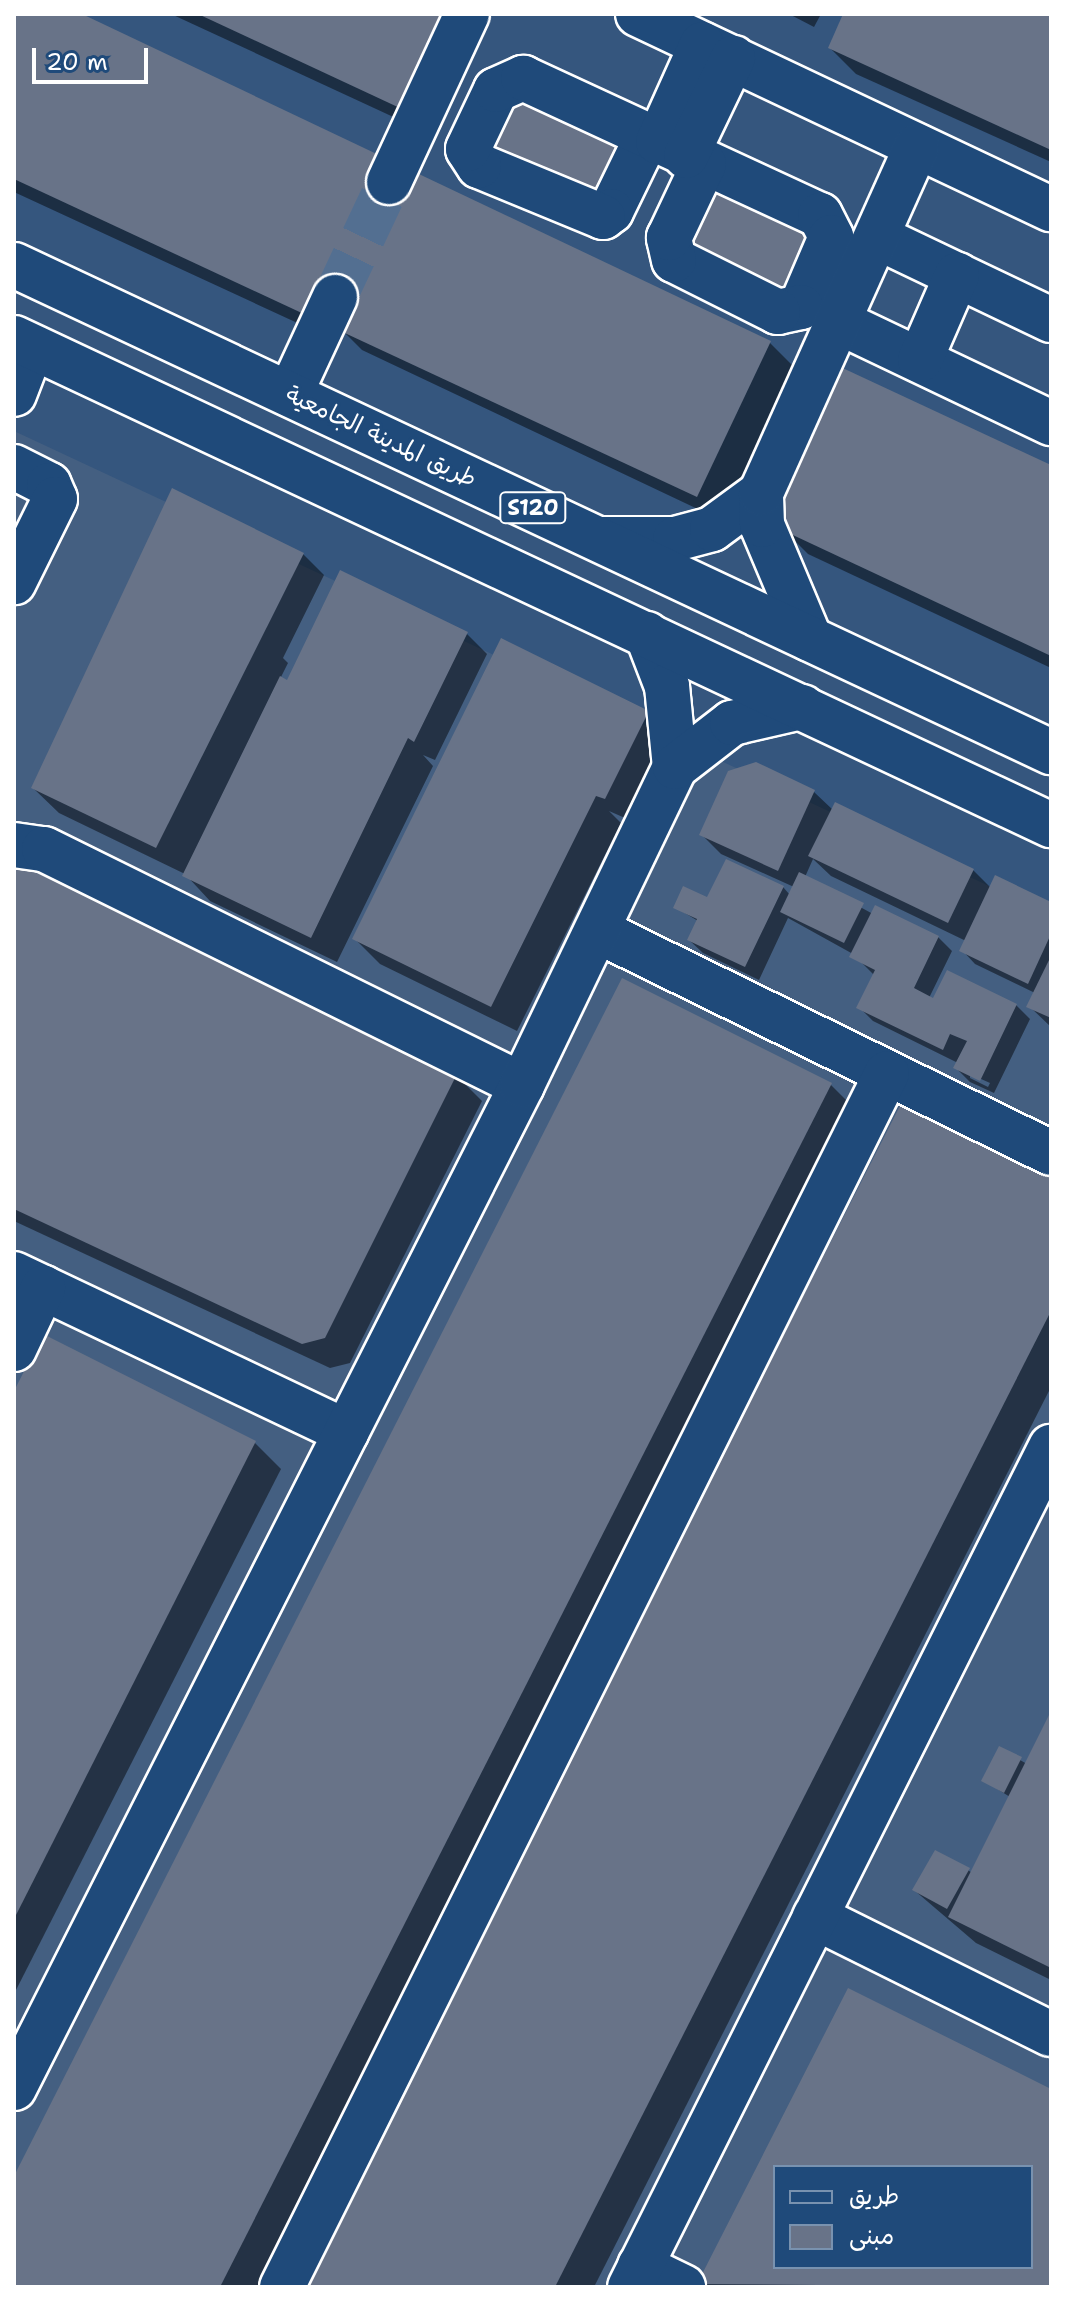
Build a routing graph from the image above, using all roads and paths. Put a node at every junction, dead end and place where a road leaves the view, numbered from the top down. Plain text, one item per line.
1 (467, 14) edge
2 (638, 14) edge
3 (717, 51) junction
4 (917, 146) junction
5 (674, 150) dead end
6 (389, 182) tunnel mouth
7 (1051, 209) edge
8 (877, 237) junction
9 (14, 265) edge
10 (957, 275) junction
11 (335, 297) tunnel mouth
12 (1051, 320) edge
13 (839, 322) junction
14 (23, 343) edge
15 (920, 360) junction
16 (14, 394) edge
17 (290, 394) junction
18 (1051, 423) edge
19 (14, 467) edge
20 (761, 493) junction
21 (599, 539) junction
22 (14, 582) edge
23 (647, 634) junction
24 (810, 639) junction
25 (802, 707) junction
26 (1051, 752) edge
27 (675, 767) junction
28 (1051, 825) edge
29 (14, 845) edge
30 (598, 931) junction
31 (887, 1073) junction
32 (522, 1085) junction
33 (1051, 1153) edge
34 (29, 1281) edge
35 (14, 1349) edge
36 (346, 1432) junction
37 (1051, 1447) edge
38 (1037, 1509) edge
39 (815, 1917) junction
40 (1051, 2034) edge
41 (14, 2088) edge
42 (635, 2276) edge
43 (282, 2287) edge
44 (683, 2287) edge

1 - 6 main road
2 - 3 main road
3 - 4 main road
3 - 5 main road
4 - 7 main road
4 - 8 main road
8 - 10 main road
8 - 13 main road
9 - 17 main road, طريق المدينة الجامعية / S120
10 - 12 main road
10 - 15 main road
11 - 17 main road
13 - 15 main road
13 - 20 main road
14 - 16 main road
14 - 23 main road, S120
15 - 18 main road
17 - 21 main road, طريق المدينة الجامعية / S120
19 - 22 main road
20 - 21 main road
20 - 24 main road
21 - 24 main road, طريق المدينة الجامعية / S120
23 - 25 main road, S120
23 - 27 main road
24 - 26 main road, طريق المدينة الجامعية / S120
25 - 27 main road
25 - 28 main road, S120
27 - 30 main road
29 - 32 main road
30 - 31 main road
30 - 32 main road
31 - 33 main road
31 - 43 main road
32 - 36 main road
34 - 35 main road
34 - 36 main road
36 - 41 main road
37 - 38 main road
38 - 39 main road
39 - 40 main road
39 - 42 main road
42 - 44 main road

